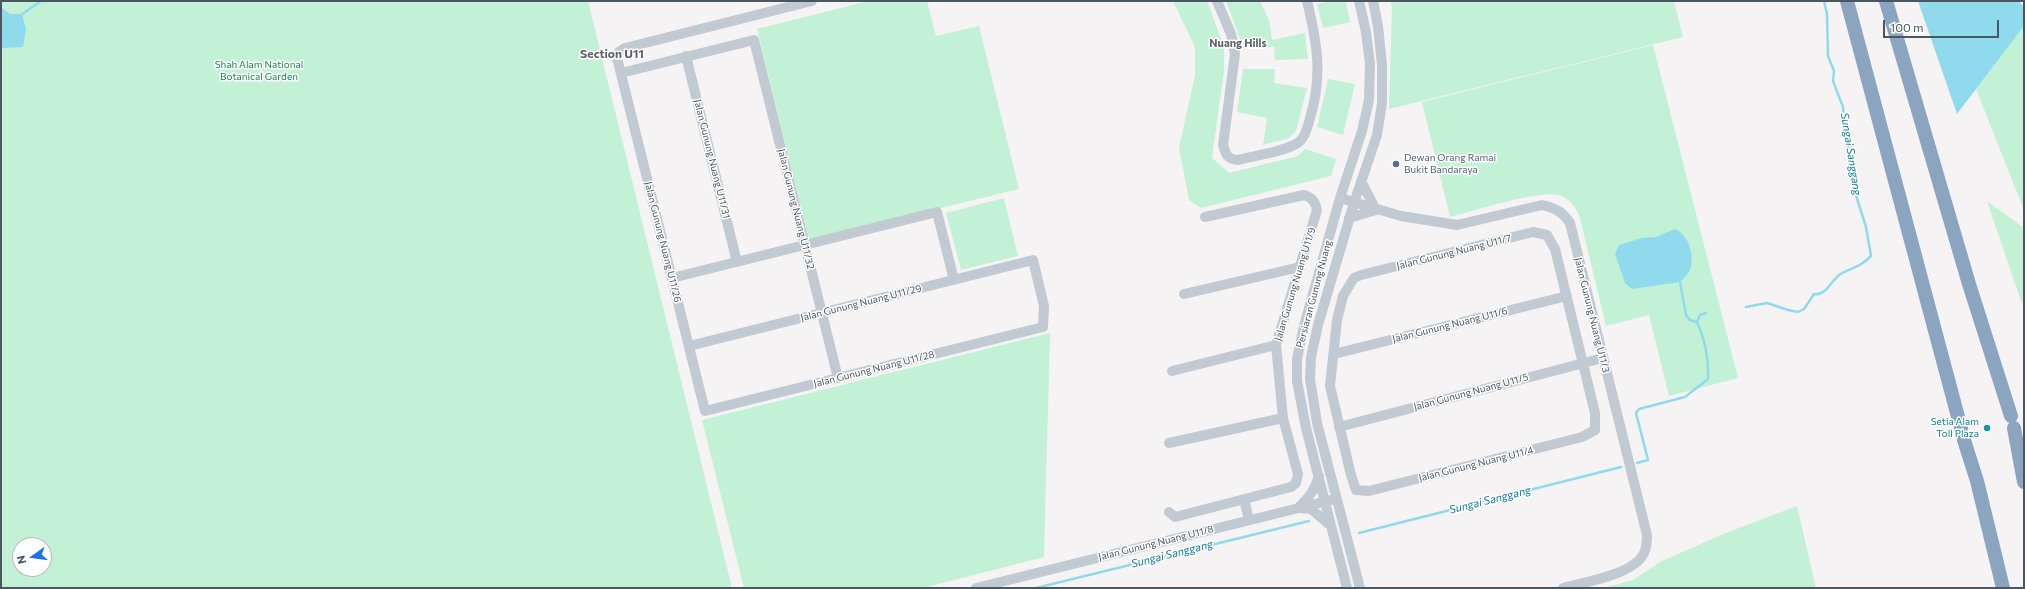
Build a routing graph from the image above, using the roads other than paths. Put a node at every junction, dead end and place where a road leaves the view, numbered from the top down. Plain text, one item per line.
1 (812, 1) edge
2 (1217, 1) edge
3 (1307, 1) edge
4 (1358, 1) edge
5 (1373, 1) edge
6 (1847, 1) edge
7 (1886, 1) edge
8 (686, 56) junction
9 (621, 73) junction
10 (1362, 181) junction
11 (1340, 198) junction
12 (1354, 203) junction
13 (1376, 210) junction
14 (1205, 217) dead end
15 (1349, 218) junction
16 (805, 245) junction
17 (737, 262) junction
18 (1300, 267) junction
19 (672, 278) junction
20 (954, 280) junction
21 (1184, 294) dead end
22 (1567, 296) junction
23 (822, 313) junction
24 (1043, 327) joint
25 (1276, 345) junction
26 (689, 346) junction
27 (1334, 354) junction
28 (1603, 358) junction
29 (1583, 363) junction
30 (1172, 371) dead end
31 (838, 378) junction
32 (705, 411) joint
33 (1283, 418) junction
34 (1339, 427) junction
35 (1169, 443) dead end
36 (1319, 476) junction
37 (2024, 482) edge
38 (1336, 498) junction
39 (1244, 499) junction
40 (1325, 501) junction
41 (1299, 508) junction
42 (1169, 512) dead end
43 (1249, 520) junction
44 (1331, 527) junction
45 (976, 588) edge
46 (1347, 588) edge
47 (1360, 588) edge
48 (1563, 588) edge
49 (2003, 588) edge

1 - 9 street, Jalan Gunung Nuang U11/26
2 - 3 street
4 - 11 street, Persiaran Gunung Nuang
5 - 10 street, Persiaran Gunung Nuang
6 - 49 highway
7 - 37 highway
8 - 9 street
8 - 16 street, Jalan Gunung Nuang U11/32
8 - 17 street, Jalan Gunung Nuang U11/31
9 - 19 street, Jalan Gunung Nuang U11/26
10 - 12 street, Persiaran Gunung Nuang
10 - 13 street
11 - 12 street, Jalan Gunung Nuang U11/3
11 - 36 street, Persiaran Gunung Nuang
12 - 13 street, Jalan Gunung Nuang U11/3
12 - 15 street, Persiaran Gunung Nuang
13 - 15 street
13 - 28 street, Jalan Gunung Nuang U11/3
14 - 18 street, Jalan Gunung Nuang U11/9
15 - 38 street, Persiaran Gunung Nuang
16 - 17 street
16 - 20 street
16 - 23 street, Jalan Gunung Nuang U11/32
17 - 19 street
18 - 21 street
18 - 25 street, Jalan Gunung Nuang U11/9
19 - 26 street, Jalan Gunung Nuang U11/26
20 - 23 street, Jalan Gunung Nuang U11/29
20 - 24 street, Jalan Gunung Nuang U11/29
22 - 27 street, Jalan Gunung Nuang U11/6
22 - 27 street, Jalan Gunung Nuang U11/7
22 - 29 street
23 - 26 street, Jalan Gunung Nuang U11/29
23 - 31 street, Jalan Gunung Nuang U11/32
24 - 31 street, Jalan Gunung Nuang U11/28
25 - 30 street
25 - 33 street, Jalan Gunung Nuang U11/9
26 - 32 street, Jalan Gunung Nuang U11/26
27 - 34 street
28 - 29 street, Jalan Gunung Nuang U11/5
28 - 48 street, Jalan Gunung Nuang U11/3
29 - 34 street, Jalan Gunung Nuang U11/5
29 - 34 street, Jalan Gunung Nuang U11/4
31 - 32 street, Jalan Gunung Nuang U11/28
33 - 35 street
33 - 39 street, Jalan Gunung Nuang U11/9
36 - 40 street, Persiaran Gunung Nuang
36 - 41 street
38 - 40 street, Jalan Gunung Nuang U11/8
38 - 47 street, Persiaran Gunung Nuang
39 - 42 street, Jalan Gunung Nuang U11/9
39 - 43 street
40 - 41 street, Jalan Gunung Nuang U11/8
40 - 44 street, Persiaran Gunung Nuang
41 - 43 street, Jalan Gunung Nuang U11/8
41 - 44 street
43 - 45 street, Jalan Gunung Nuang U11/8
44 - 46 street, Persiaran Gunung Nuang

